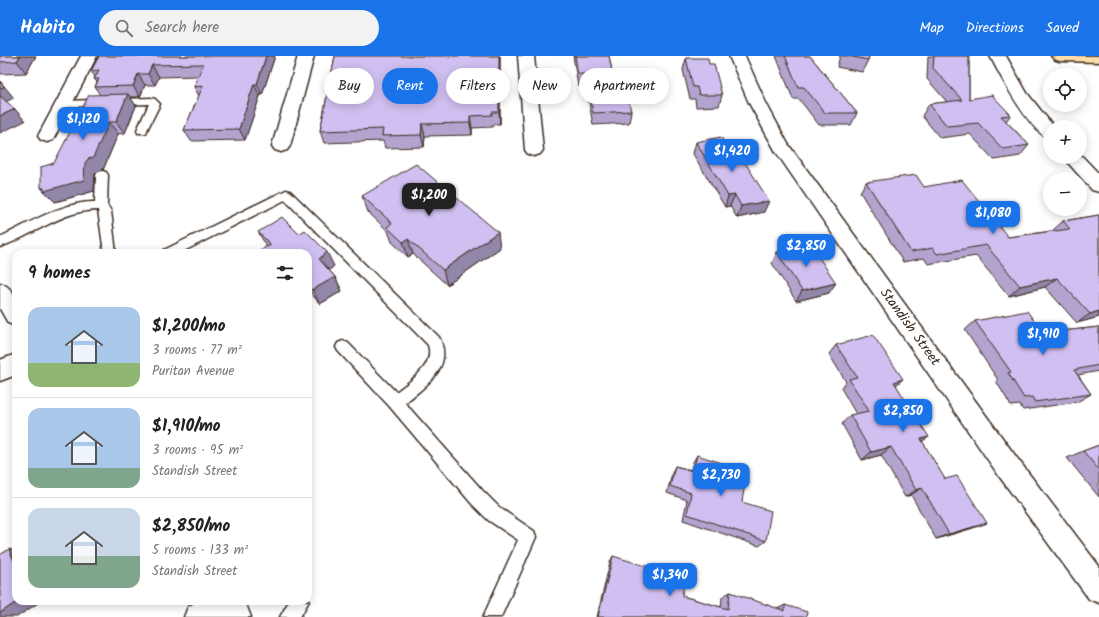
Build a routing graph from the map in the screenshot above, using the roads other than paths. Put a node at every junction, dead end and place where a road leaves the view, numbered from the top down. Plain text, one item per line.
1 (89, 56) edge
2 (306, 56) edge
3 (526, 56) edge
4 (737, 56) edge
5 (998, 56) edge
6 (1059, 56) edge
7 (1099, 57) edge
8 (64, 104) junction
9 (1043, 125) edge
10 (142, 130) dead end
11 (47, 136) dead end
12 (282, 146) dead end
13 (534, 150) dead end
14 (1079, 164) edge
15 (102, 175) dead end
16 (1099, 185) edge
17 (101, 206) junction
18 (0, 242) edge
19 (110, 249) edge
20 (177, 249) edge
21 (0, 291) edge
22 (12, 309) edge
23 (343, 347) dead end
24 (12, 366) edge
25 (0, 371) edge
26 (395, 402) junction
27 (1099, 589) edge
28 (297, 605) edge
29 (289, 617) edge
30 (492, 617) edge

1 - 8 street
2 - 12 street
3 - 13 street
4 - 27 street, Standish Street
5 - 9 street
6 - 7 highway
8 - 10 lane
8 - 11 street
14 - 16 street
15 - 17 lane
17 - 18 lane
17 - 19 lane
20 - 26 lane
21 - 22 street
23 - 26 lane
24 - 25 street
26 - 30 lane
28 - 29 lane

